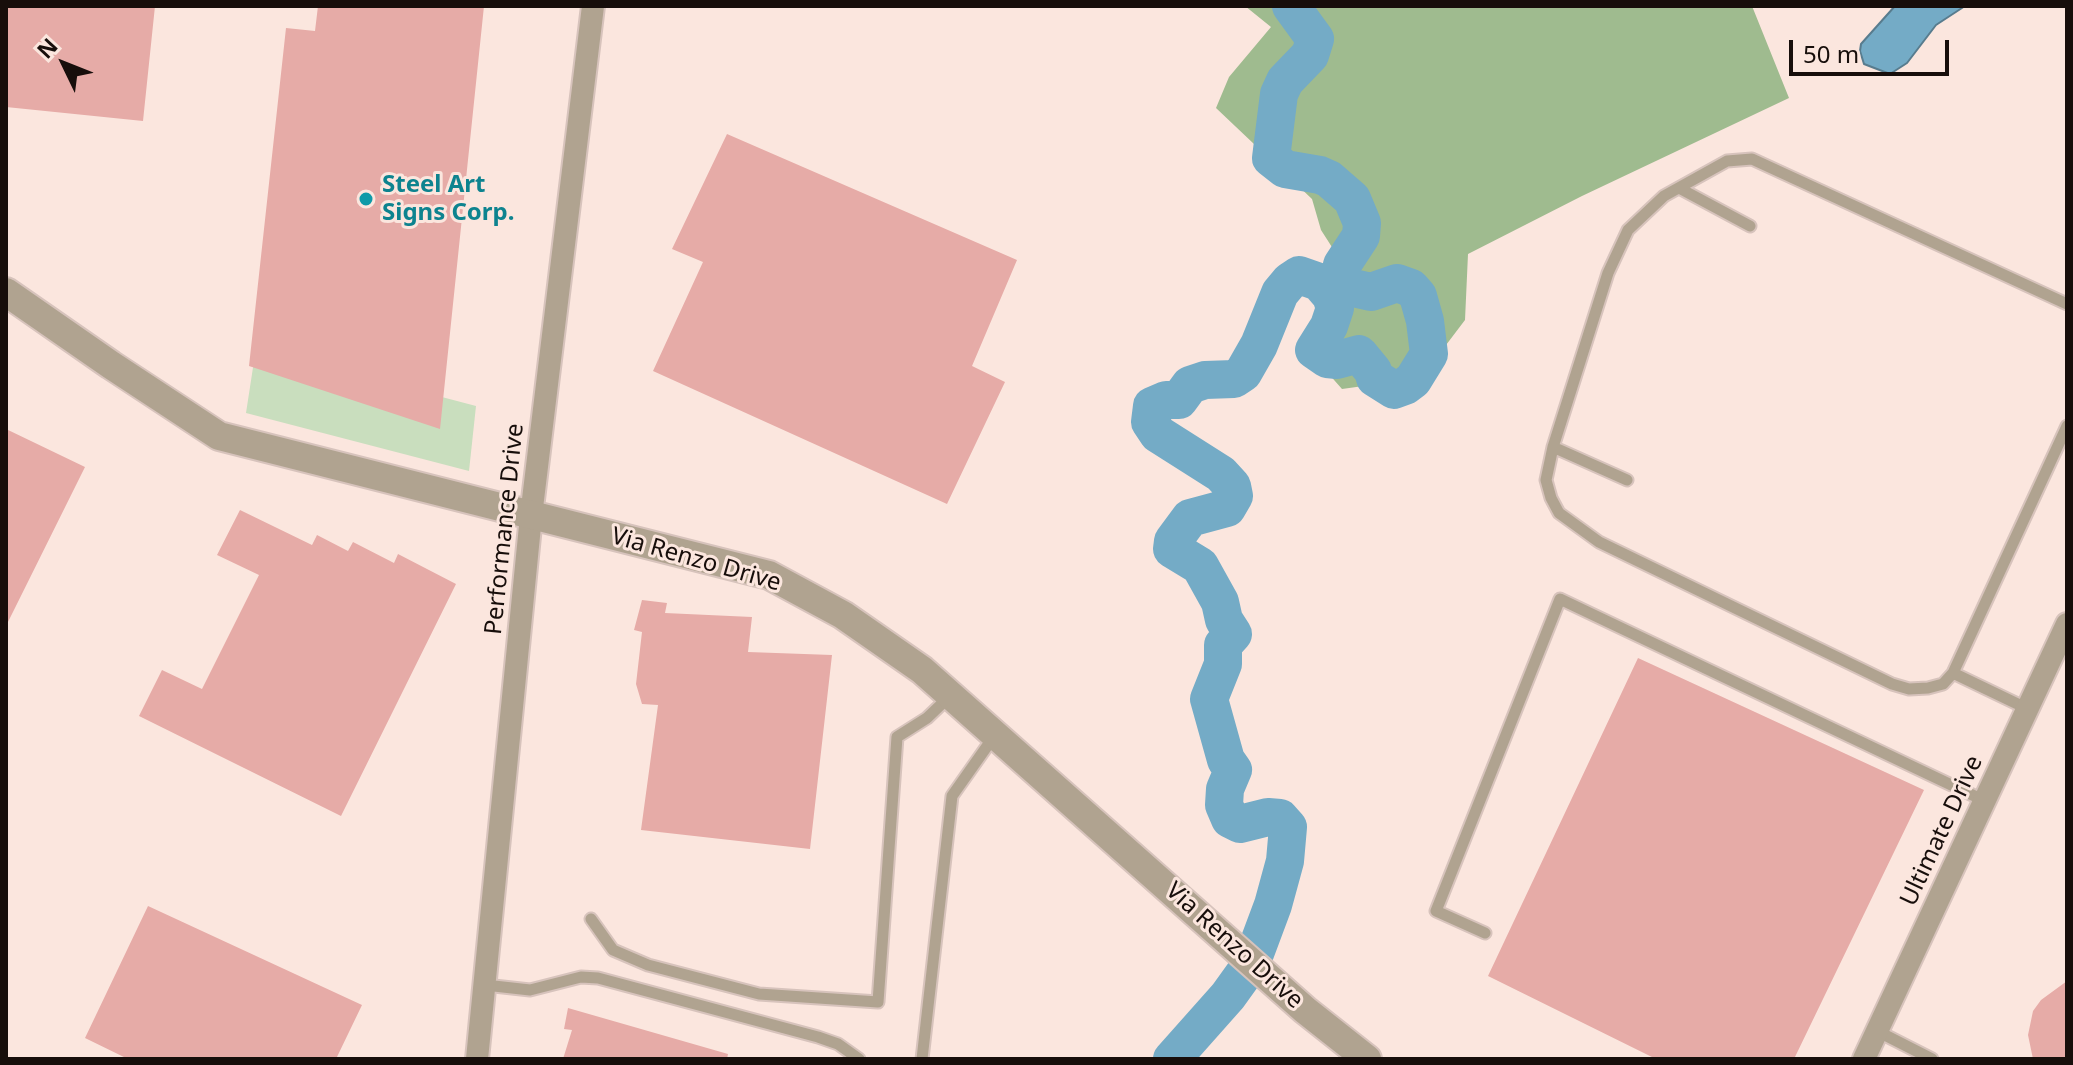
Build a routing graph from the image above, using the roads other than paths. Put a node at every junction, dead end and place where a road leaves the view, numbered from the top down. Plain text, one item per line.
1 (593, 6) edge
2 (1679, 188) junction
3 (1750, 226) dead end
4 (6, 292) edge
5 (2067, 304) edge
6 (2067, 426) edge
7 (1553, 447) junction
8 (1627, 480) dead end
9 (531, 516) junction
10 (2067, 624) edge
11 (1953, 673) junction
12 (951, 695) junction
13 (2028, 709) junction
14 (995, 735) junction
15 (1985, 801) junction
16 (591, 919) dead end
17 (1485, 933) dead end
18 (485, 985) junction
19 (1877, 1031) junction
20 (477, 1059) edge
21 (859, 1059) edge
22 (922, 1059) edge
23 (1367, 1059) edge
24 (1864, 1059) edge
25 (1932, 1059) edge

1 - 9 street, Performance Drive
2 - 3 lane
2 - 5 lane
2 - 7 lane
4 - 9 street, Via Renzo Drive
6 - 11 lane
7 - 8 lane
7 - 11 lane
9 - 12 street, Via Renzo Drive
9 - 18 street, Performance Drive
10 - 13 street, Ultimate Drive
11 - 13 lane
12 - 14 street, Via Renzo Drive
12 - 16 lane
13 - 15 street, Ultimate Drive
14 - 22 lane
14 - 23 street, Via Renzo Drive
15 - 17 lane
15 - 19 street, Ultimate Drive
18 - 20 street, Performance Drive
18 - 21 lane
19 - 24 street, Ultimate Drive
19 - 25 lane

